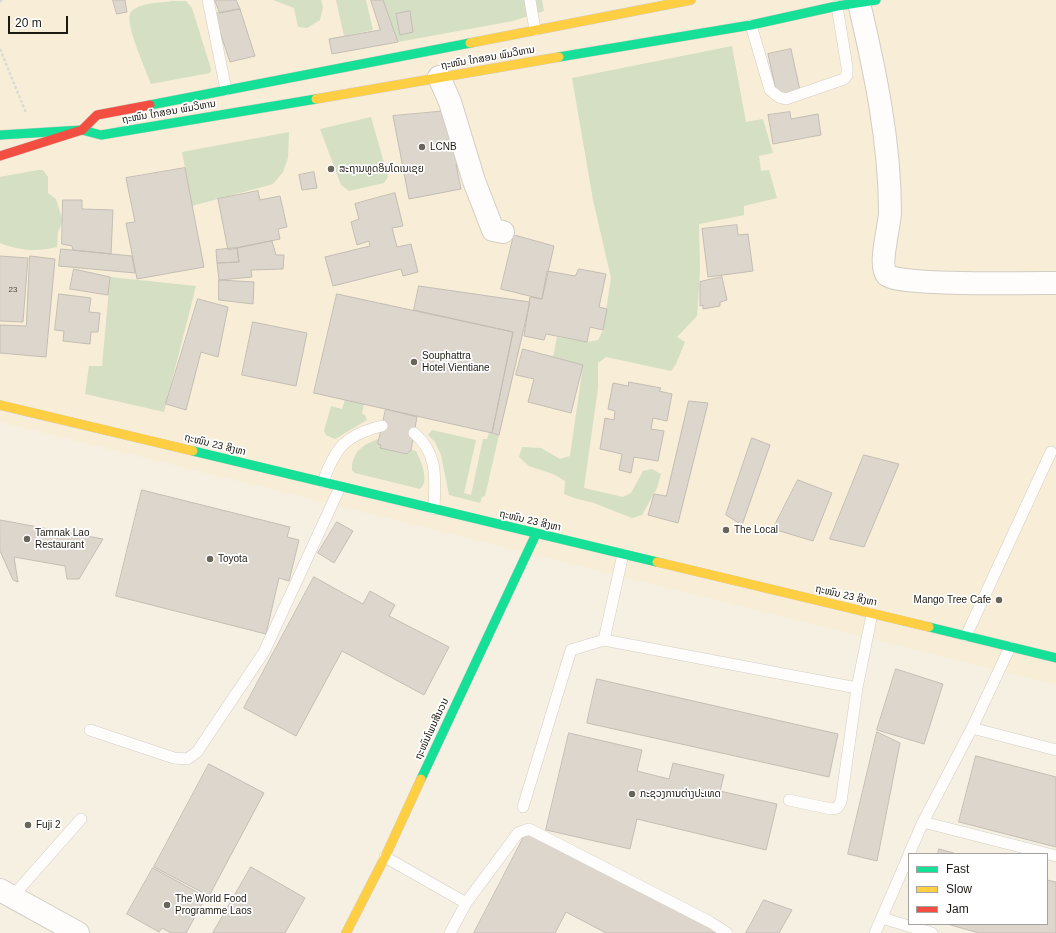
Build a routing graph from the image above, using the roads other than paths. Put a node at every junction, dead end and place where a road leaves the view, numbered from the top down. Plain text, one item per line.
1 (208, 0) edge
2 (530, 0) edge
3 (691, 0) edge
4 (867, 1) edge
5 (667, 2) edge
6 (836, 6) junction
7 (751, 25) junction
8 (535, 30) junction
9 (440, 77) junction
10 (226, 90) junction
11 (252, 98) junction
12 (82, 130) junction
13 (0, 135) edge
14 (0, 156) edge
15 (503, 232) dead end
16 (1056, 283) edge
17 (0, 405) edge
18 (382, 426) dead end
19 (414, 433) dead end
20 (1050, 452) dead end
21 (323, 482) junction
22 (340, 486) junction
23 (434, 509) junction
24 (536, 534) junction
25 (623, 554) junction
26 (872, 614) junction
27 (966, 636) junction
28 (604, 640) junction
29 (1010, 647) junction
30 (1056, 658) edge
31 (857, 688) junction
32 (972, 728) junction
33 (90, 730) dead end
34 (1056, 750) edge
35 (789, 800) dead end
36 (523, 808) dead end
37 (81, 819) dead end
38 (923, 822) junction
39 (909, 853) edge
40 (1044, 853) edge
41 (908, 856) edge
42 (385, 857) junction
43 (6, 894) edge
44 (466, 903) junction
45 (882, 918) junction
46 (72, 932) edge
47 (346, 933) edge
48 (450, 933) edge
49 (727, 933) edge
50 (875, 933) edge
51 (932, 933) edge

1 - 10 lane
2 - 8 lane
3 - 5 main road, ຖະໜົນ ໄກສອນ ພົມວິຫານ
4 - 6 main road, ຖະໜົນ ໄກສອນ ພົມວິຫານ
4 - 16 street
5 - 8 main road, ຖະໜົນ ໄກສອນ ພົມວິຫານ
6 - 7 main road, ຖະໜົນ ໄກສອນ ພົມວິຫານ
6 - 7 lane
7 - 9 main road, ຖະໜົນ ໄກສອນ ພົມວິຫານ
8 - 11 main road, ຖະໜົນ ໄກສອນ ພົມວິຫານ
9 - 11 main road, ຖະໜົນ ໄກສອນ ພົມວິຫານ
9 - 15 street
10 - 11 main road, ຖະໜົນ ໄກສອນ ພົມວິຫານ
10 - 12 main road, ຖະໜົນ ໄກສອນ ພົມວິຫານ
11 - 12 main road, ຖະໜົນ ໄກສອນ ພົມວິຫານ
12 - 13 main road
12 - 14 main road
17 - 21 main road, ຖະໜົນ 23 ສິງຫາ
18 - 21 lane
19 - 23 lane
20 - 27 lane
21 - 22 main road, ຖະໜົນ 23 ສິງຫາ
22 - 23 main road, ຖະໜົນ 23 ສິງຫາ
22 - 33 lane
23 - 24 main road, ຖະໜົນ 23 ສິງຫາ
24 - 25 main road, ຖະໜົນ 23 ສິງຫາ
24 - 42 main road, ຖະໜົນໂພນສີນວນ
25 - 26 main road, ຖະໜົນ 23 ສິງຫາ
25 - 28 lane
26 - 27 main road, ຖະໜົນ 23 ສິງຫາ
26 - 31 lane
27 - 29 main road, ຖະໜົນ 23 ສິງຫາ
28 - 31 lane
28 - 36 lane
29 - 30 main road, ຖະໜົນ 23 ສິງຫາ
29 - 32 lane
31 - 35 lane
32 - 34 lane
32 - 38 lane
37 - 43 lane
38 - 39 lane
38 - 40 lane
41 - 45 lane
42 - 44 lane
42 - 47 main road, ຖະໜົນໂພນສີນວນ
43 - 46 street
44 - 48 lane
44 - 49 lane
45 - 50 lane
45 - 51 lane

